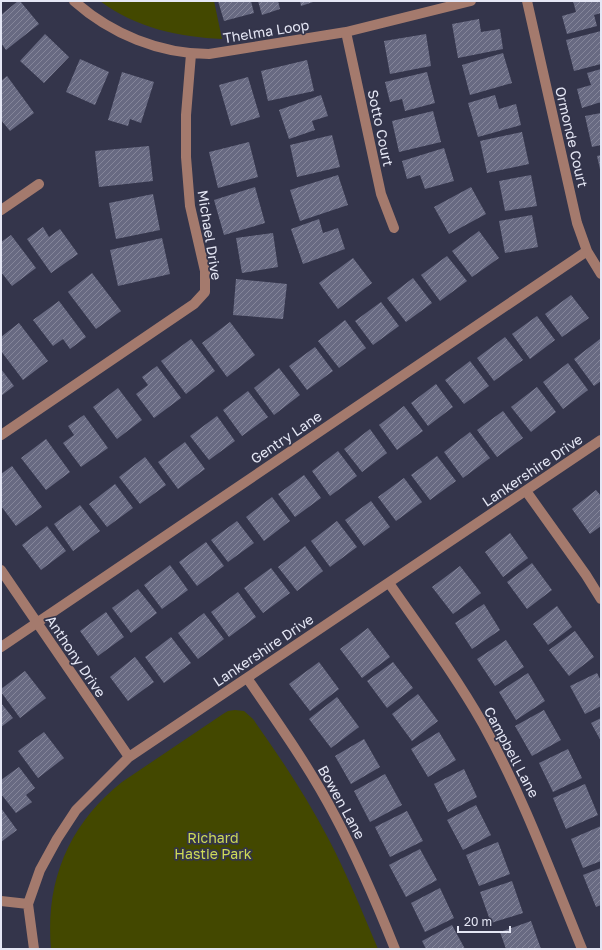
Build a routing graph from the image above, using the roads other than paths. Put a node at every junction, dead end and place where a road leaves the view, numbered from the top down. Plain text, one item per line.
1 (74, 1) edge
2 (471, 1) edge
3 (526, 1) edge
4 (346, 32) junction
5 (191, 54) junction
6 (40, 184) dead end
7 (1, 210) edge
8 (394, 228) dead end
9 (587, 251) junction
10 (601, 274) edge
11 (1, 435) edge
12 (601, 440) edge
13 (526, 491) junction
14 (1, 570) edge
15 (389, 583) junction
16 (601, 599) edge
17 (36, 622) junction
18 (1, 647) edge
19 (247, 678) junction
20 (129, 757) junction
21 (1, 901) edge
22 (28, 904) junction
23 (34, 949) edge
24 (395, 949) edge
25 (582, 949) edge

1 - 5 street, Thelma Loop
2 - 4 street, Thelma Loop
3 - 9 street, Ormonde Court
4 - 5 street, Thelma Loop
4 - 8 street, Sotto Court
5 - 11 street, Michael Drive
6 - 7 street
9 - 10 street, Ormonde Court
9 - 17 street, Gentry Lane
12 - 13 street, Lankershire Drive
13 - 15 street, Lankershire Drive
13 - 16 street
14 - 17 street, Anthony Drive
15 - 19 street, Lankershire Drive
15 - 25 street, Campbell Lane
17 - 18 street, Gentry Lane
17 - 20 street, Anthony Drive
19 - 20 street, Lankershire Drive
19 - 24 street, Bowen Lane
20 - 22 street, Lankershire Drive
21 - 22 street
22 - 23 street, Lankershire Drive

